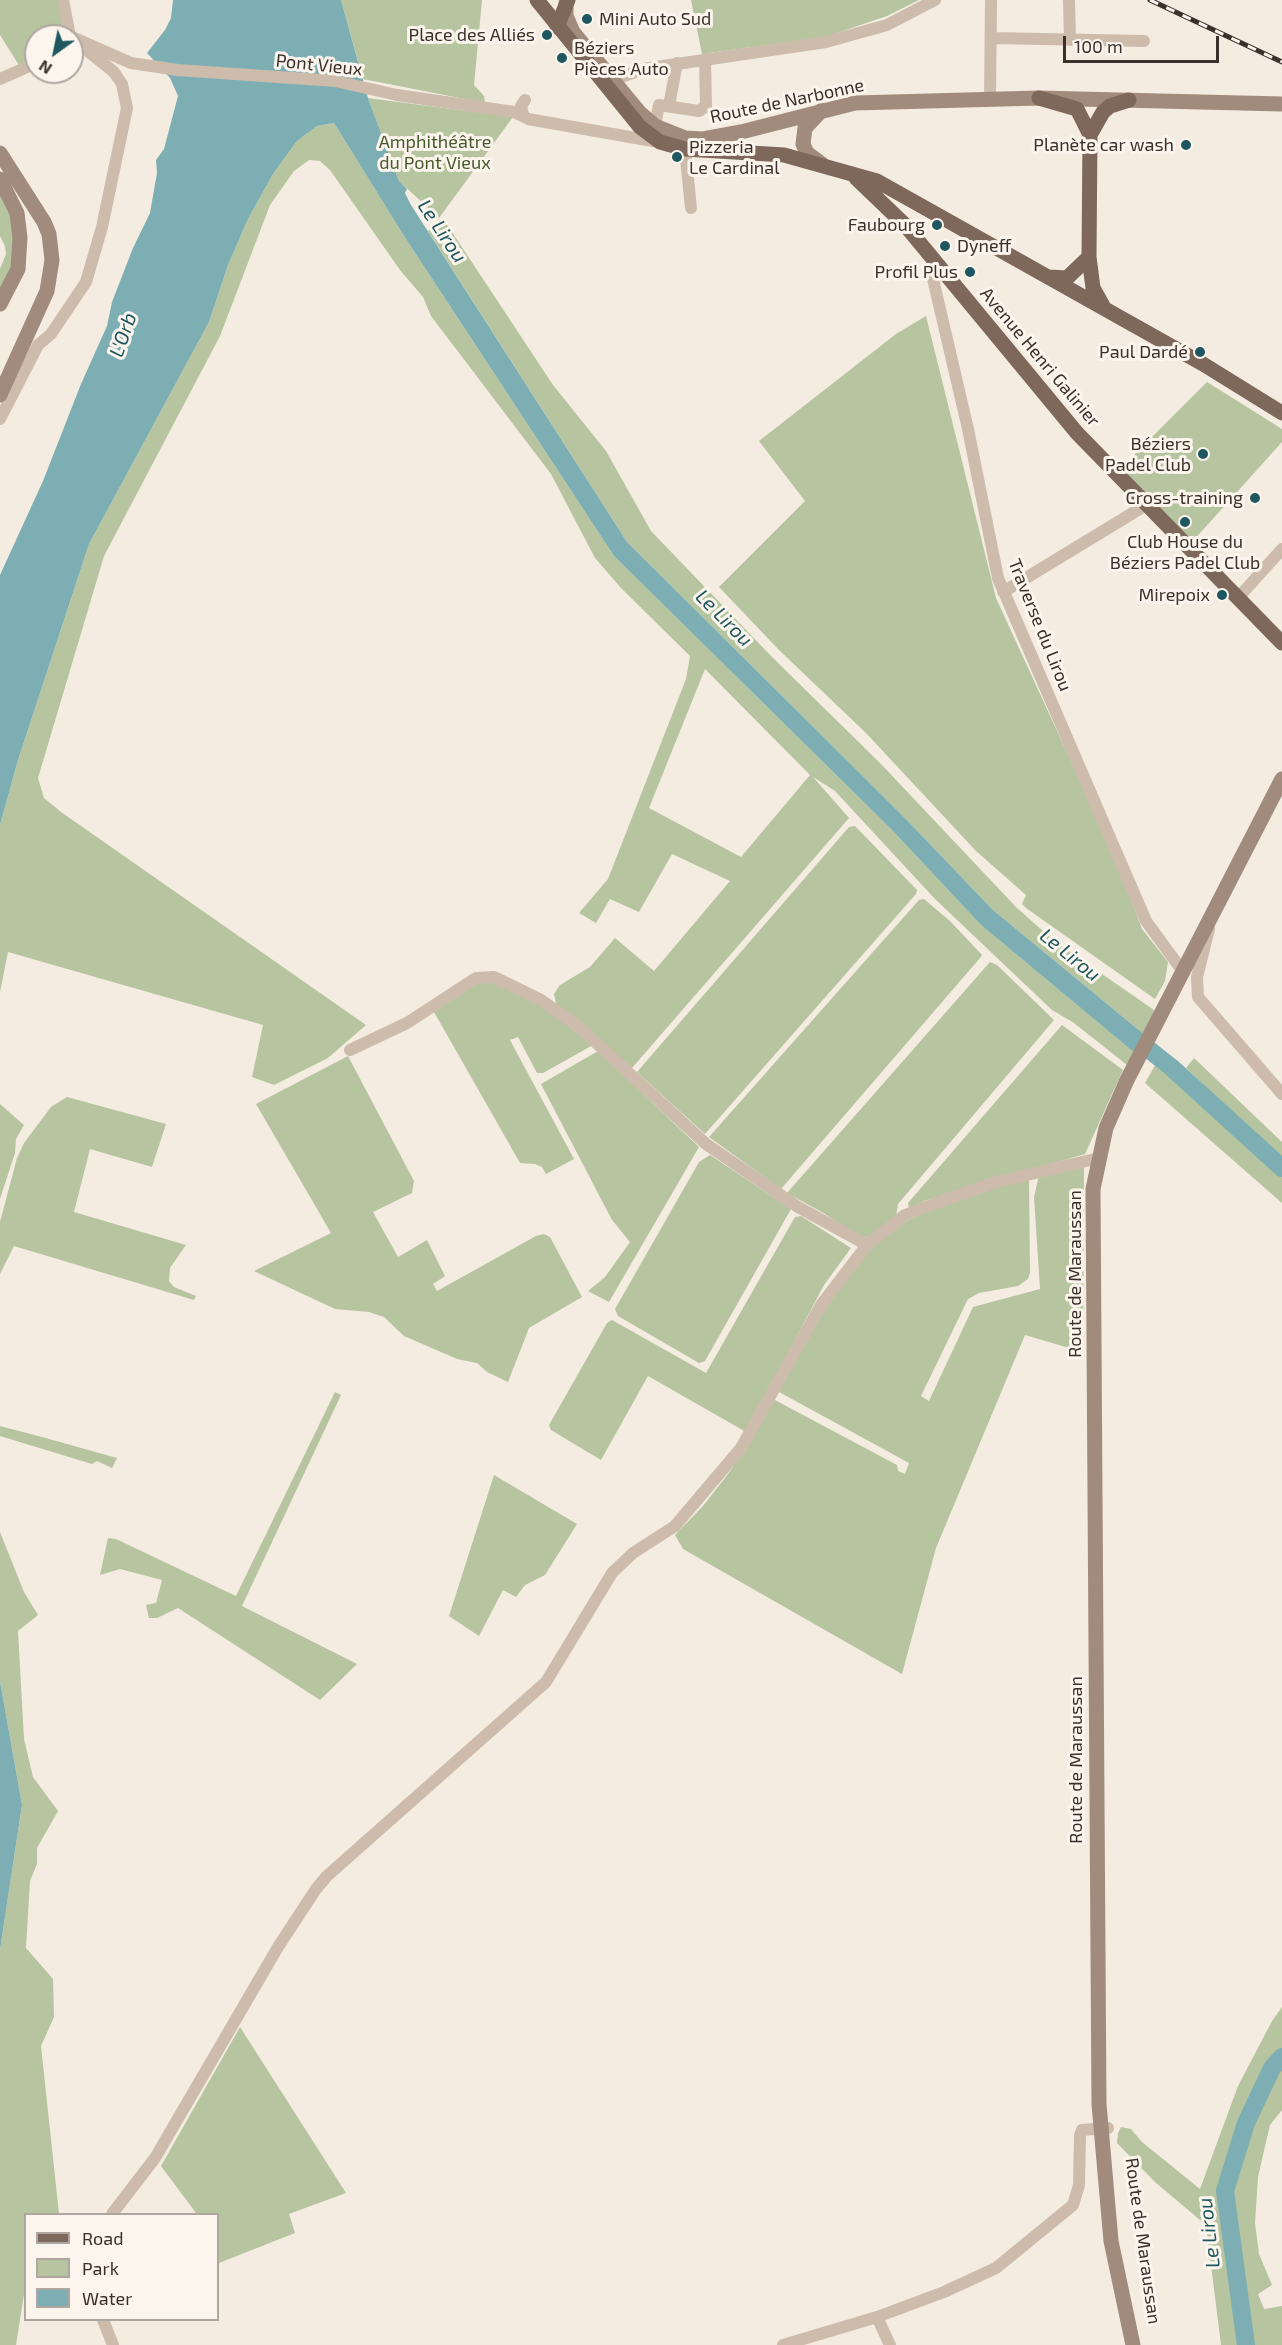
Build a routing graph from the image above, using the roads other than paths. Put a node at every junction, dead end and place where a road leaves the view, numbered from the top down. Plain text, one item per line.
1 (63, 0) edge
2 (935, 0) edge
3 (991, 0) edge
4 (1069, 0) edge
5 (539, 2) edge
6 (567, 2) edge
7 (68, 24) edge
8 (557, 27) junction
9 (992, 38) junction
10 (1070, 40) junction
11 (1144, 41) dead end
12 (84, 43) edge
13 (84, 50) edge
14 (705, 59) junction
15 (677, 63) junction
16 (24, 69) edge
17 (0, 80) edge
18 (613, 80) junction
19 (1039, 98) junction
20 (525, 100) dead end
21 (990, 100) junction
22 (1129, 100) junction
23 (1282, 105) edge
24 (669, 106) junction
25 (822, 110) junction
26 (523, 114) junction
27 (629, 115) junction
28 (655, 126) junction
29 (605, 131) junction
30 (1090, 135) junction
31 (660, 142) junction
32 (685, 149) junction
33 (0, 153) edge
34 (822, 164) junction
35 (846, 171) junction
36 (0, 179) edge
37 (691, 208) dead end
38 (1089, 257) junction
39 (938, 275) junction
40 (1049, 277) junction
41 (0, 304) edge
42 (1108, 311) junction
43 (0, 395) edge
44 (1282, 413) edge
45 (0, 419) edge
46 (1146, 505) junction
47 (1282, 549) edge
48 (1003, 592) junction
49 (1238, 598) junction
50 (1282, 643) edge
51 (1282, 779) edge
52 (1212, 916) junction
53 (1184, 973) junction
54 (350, 1050) dead end
55 (1282, 1094) edge
56 (1098, 1165) junction
57 (867, 1245) junction
58 (1104, 2128) junction
59 (113, 2213) edge
60 (877, 2317) junction
61 (104, 2321) edge
62 (113, 2345) edge
63 (783, 2345) edge
64 (890, 2345) edge
65 (1133, 2345) edge
66 (1140, 2345) edge

1 - 7 street
2 - 14 street
3 - 9 street
4 - 10 street
5 - 8 main road
6 - 8 main road
6 - 18 main road
8 - 27 main road
9 - 10 street
9 - 21 street
10 - 11 street
12 - 26 street, Pont Vieux
13 - 45 street
14 - 15 street
14 - 24 street
15 - 18 street
15 - 24 street
16 - 17 street
18 - 28 main road
19 - 21 main road, Route de Narbonne
19 - 22 main road, Route de Narbonne
19 - 30 main road, Route de Narbonne
20 - 26 street
21 - 25 main road, Route de Narbonne
22 - 23 main road, Route de Narbonne
22 - 30 main road, Route de Narbonne
24 - 28 street
25 - 28 main road, Route de Narbonne
25 - 34 main road
26 - 29 street, Pont Vieux
27 - 29 street
27 - 31 main road
29 - 31 street, Pont Vieux
30 - 38 main road
31 - 32 main road
32 - 34 main road
32 - 37 street
33 - 43 main road
34 - 35 main road
35 - 39 main road, Avenue Henri Galinier
35 - 40 main road
36 - 41 main road
38 - 40 main road
38 - 42 main road
39 - 46 main road, Avenue Henri Galinier
39 - 48 street, Traverse du Lirou
40 - 42 main road
42 - 44 main road
46 - 48 street
46 - 49 main road, Avenue Henri Galinier
47 - 49 street
48 - 53 street, Traverse du Lirou
49 - 50 main road, Avenue Henri Galinier
51 - 52 main road, Route de Maraussan
52 - 53 main road, Route de Maraussan
52 - 55 street
53 - 56 main road, Route de Maraussan
54 - 57 street
56 - 57 street
56 - 58 main road, Route de Maraussan
57 - 59 street
58 - 60 street
58 - 65 main road, Route de Maraussan
58 - 66 main road, Route de Maraussan
60 - 63 street
60 - 64 street
61 - 62 street

